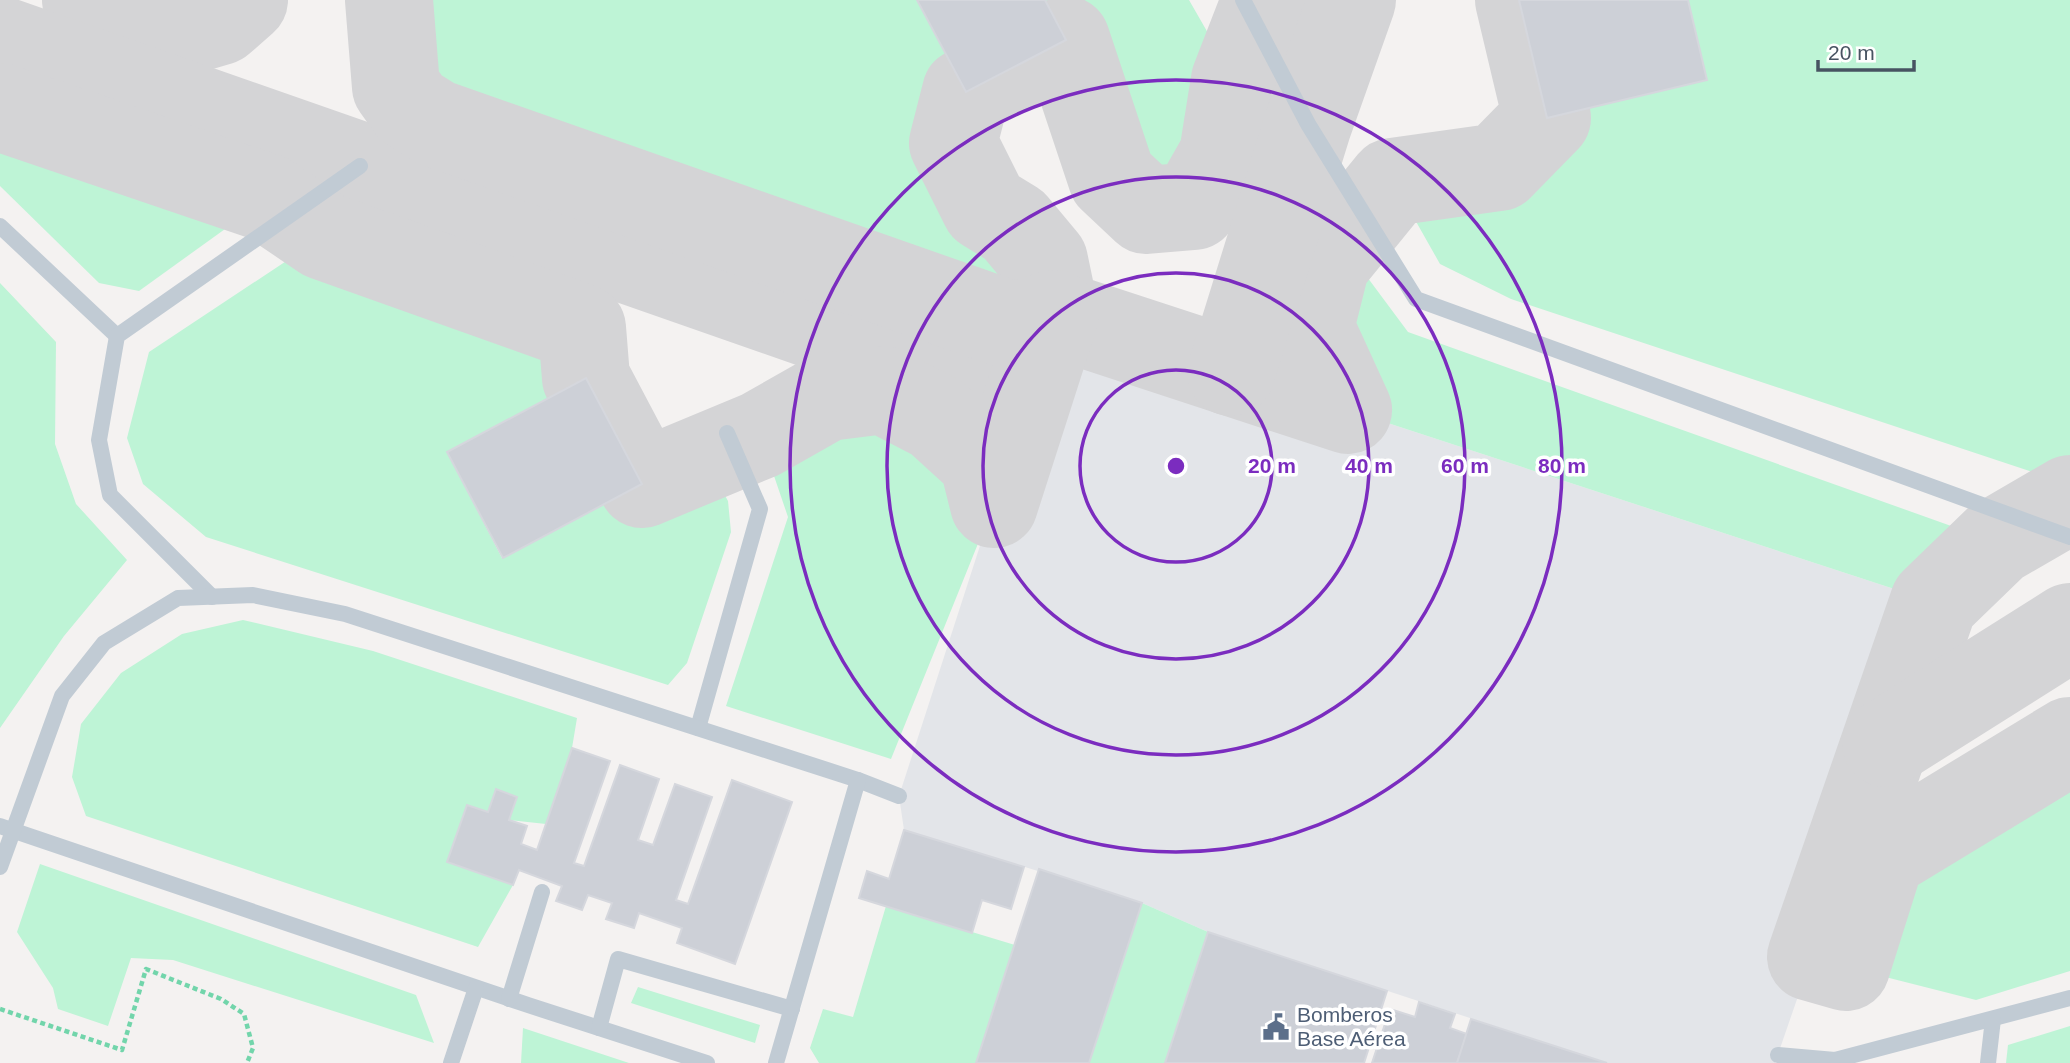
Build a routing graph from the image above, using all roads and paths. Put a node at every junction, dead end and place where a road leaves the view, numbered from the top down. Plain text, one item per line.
1 (1243, 0) edge
2 (360, 166) dead end
3 (0, 226) edge
4 (117, 337) junction
5 (727, 433) dead end
6 (2070, 537) edge
7 (212, 597) junction
8 (698, 728) junction
9 (858, 780) junction
10 (899, 796) dead end
11 (6, 828) edge
12 (0, 867) edge
13 (542, 892) dead end
14 (477, 988) junction
15 (2070, 998) edge
16 (509, 999) junction
17 (0, 1009) edge
18 (792, 1009) junction
19 (1993, 1019) junction
20 (598, 1028) junction
21 (1778, 1055) dead end
22 (247, 1063) edge
23 (451, 1063) edge
24 (707, 1063) edge
25 (776, 1063) edge
26 (1987, 1063) edge

1 - 6 lane
2 - 4 lane
3 - 4 lane
4 - 7 lane
5 - 8 lane
7 - 8 lane
7 - 11 lane
8 - 9 lane
9 - 10 lane
9 - 18 lane
11 - 12 lane
11 - 14 lane
13 - 16 lane
14 - 16 lane
14 - 23 lane
15 - 19 lane
16 - 20 lane
17 - 22 path
18 - 20 lane
18 - 25 lane
19 - 21 lane
19 - 26 lane
20 - 24 lane

